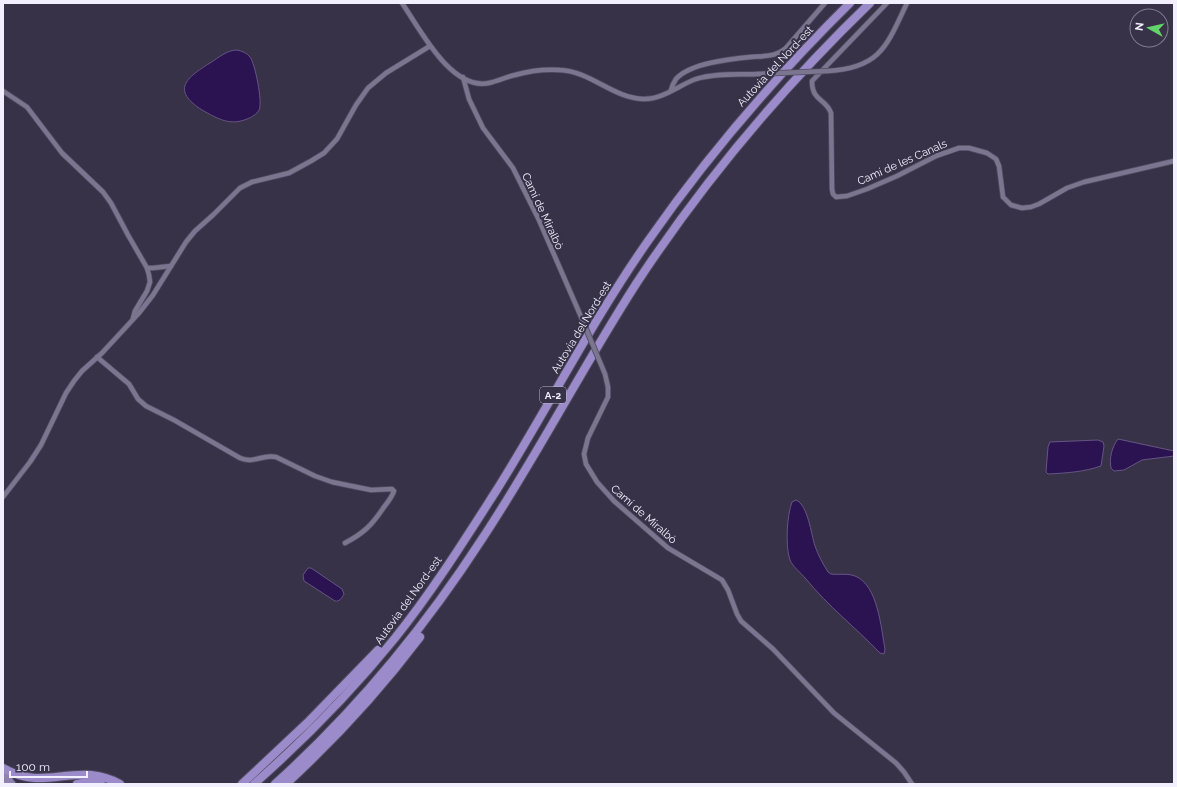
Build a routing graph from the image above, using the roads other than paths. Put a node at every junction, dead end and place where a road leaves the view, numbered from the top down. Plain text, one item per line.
1 (402, 3) edge
2 (825, 3) edge
3 (850, 3) edge
4 (870, 3) edge
5 (887, 3) edge
6 (907, 3) edge
7 (430, 46) junction
8 (463, 77) junction
9 (671, 90) junction
10 (3, 91) edge
11 (1174, 161) edge
12 (171, 266) junction
13 (147, 268) junction
14 (132, 320) junction
15 (97, 358) junction
16 (532, 458) junction
17 (3, 497) edge
18 (345, 543) dead end
19 (417, 607) junction
20 (3, 768) edge
21 (3, 772) edge
22 (12, 784) edge
23 (77, 784) edge
24 (101, 784) edge
25 (120, 784) edge
26 (242, 784) edge
27 (254, 784) edge
28 (274, 784) edge
29 (286, 784) edge
30 (912, 784) edge

1 - 7 street
2 - 9 street
3 - 19 highway, Autovia del Nord-est / A-2
4 - 16 highway, A-2
5 - 11 street, Camí de les Canals
6 - 9 street, bridge
7 - 8 street
7 - 12 street
8 - 9 street
8 - 30 street, Camí de Miralbò, bridge
10 - 13 street
12 - 13 street
12 - 14 street
13 - 14 street
14 - 15 street
15 - 17 street
15 - 18 street
16 - 28 highway, A-2
16 - 29 highway
19 - 26 highway
19 - 27 highway, Autovia del Nord-est / A-2
20 - 25 highway
21 - 22 main road
23 - 24 highway

